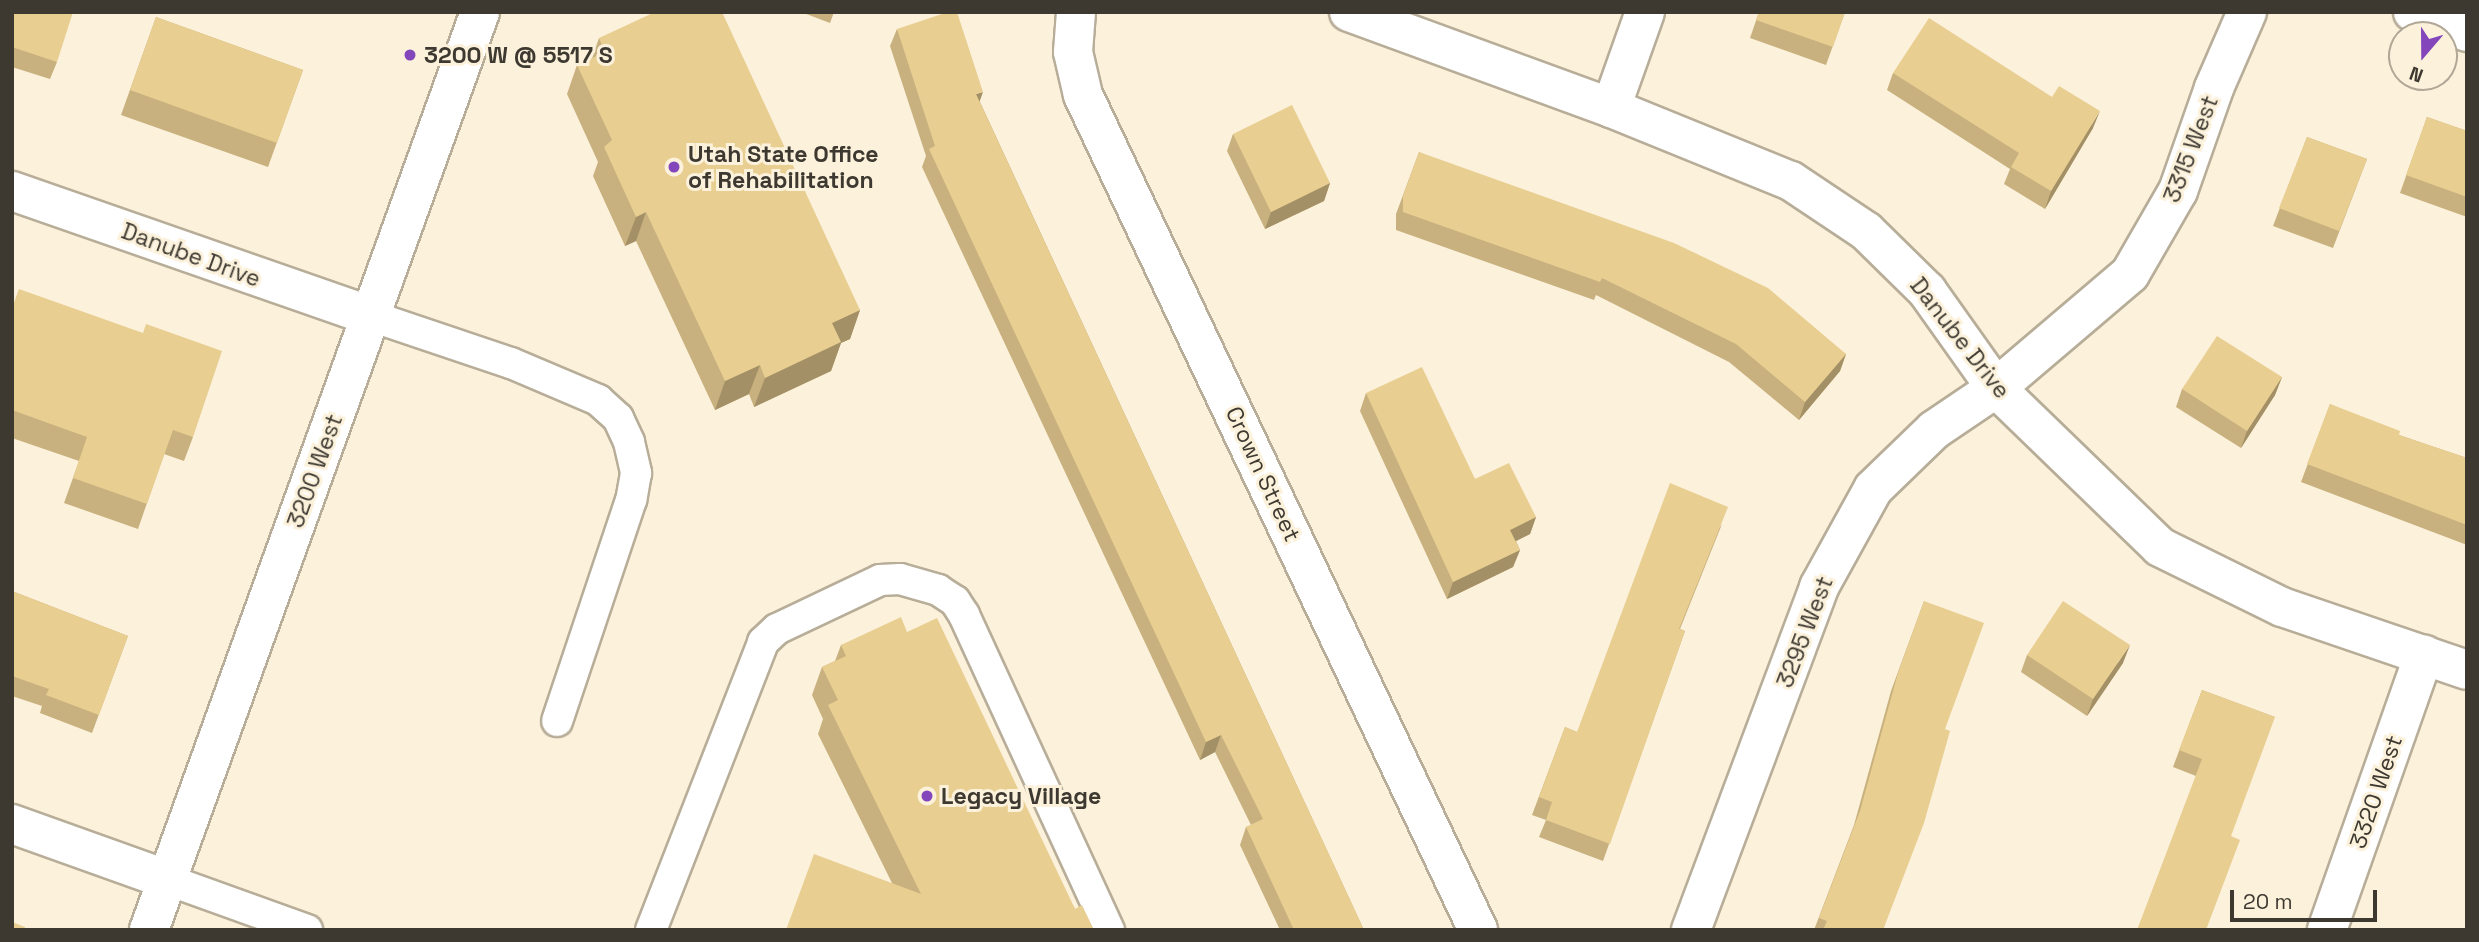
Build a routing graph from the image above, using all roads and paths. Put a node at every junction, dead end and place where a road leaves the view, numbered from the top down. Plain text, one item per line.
1 (480, 12) edge
2 (1076, 12) edge
3 (1349, 12) edge
4 (1645, 12) edge
5 (2247, 12) edge
6 (2413, 12) edge
7 (2467, 32) edge
8 (1611, 108) junction
9 (12, 191) edge
10 (371, 316) junction
11 (1996, 388) junction
12 (2424, 655) junction
13 (2467, 670) edge
14 (557, 721) dead end
15 (12, 824) edge
16 (168, 880) junction
17 (149, 930) edge
18 (307, 930) edge
19 (652, 930) edge
20 (1109, 930) edge
21 (1479, 930) edge
22 (1691, 930) edge
23 (2327, 930) edge

1 - 10 street, 3200 West
2 - 21 street, Crown Street
3 - 8 street, Danube Drive
4 - 8 street
5 - 11 street, 3315 West
6 - 7 street
8 - 11 street, Danube Drive
9 - 10 street, Danube Drive
10 - 14 lane
10 - 16 street, 3200 West
11 - 12 street, Danube Drive
11 - 22 street, 3295 West
12 - 13 street, Danube Drive
12 - 23 street, 3320 West
15 - 16 street
16 - 17 street, 3200 West
16 - 18 lane
19 - 20 lane

